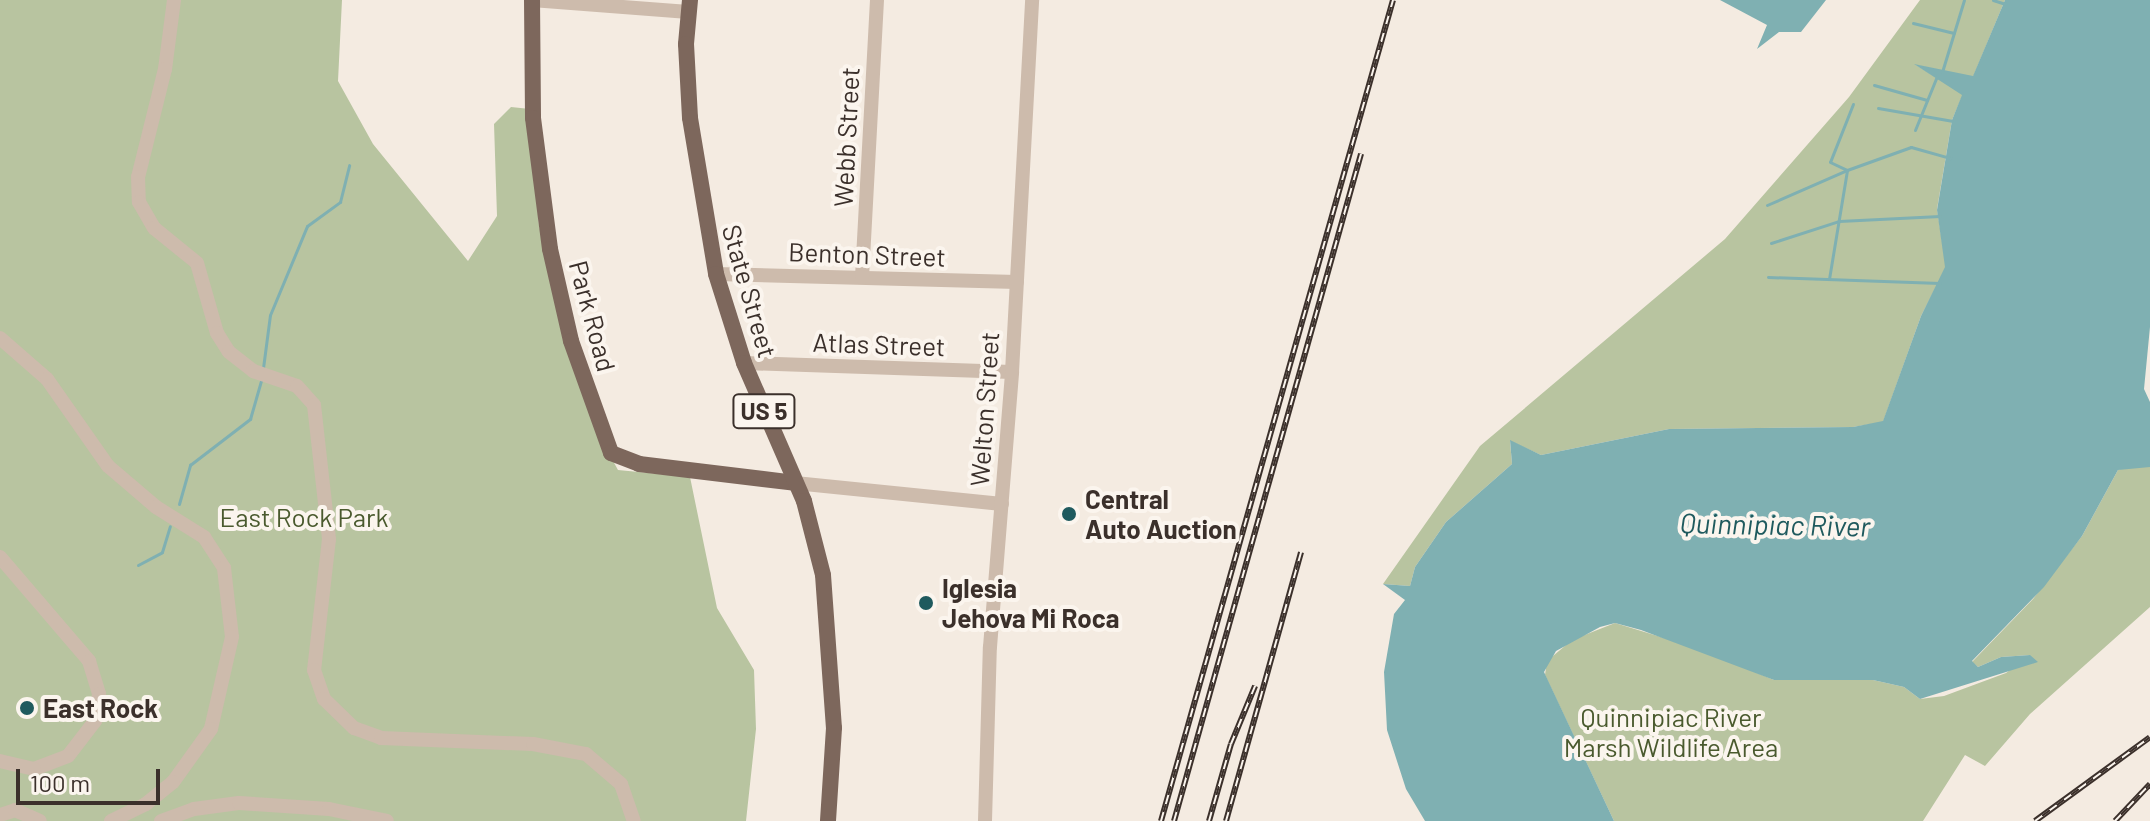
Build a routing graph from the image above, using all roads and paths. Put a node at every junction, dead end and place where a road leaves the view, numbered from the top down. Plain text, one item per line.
1 (174, 0) edge
2 (532, 0) edge
3 (877, 0) edge
4 (1032, 0) edge
5 (689, 6) edge
6 (716, 274) junction
7 (862, 277) junction
8 (1017, 282) junction
9 (0, 338) edge
10 (744, 363) junction
11 (1012, 372) junction
12 (795, 483) junction
13 (1002, 504) junction
14 (0, 557) edge
15 (0, 761) edge
16 (0, 815) edge
17 (40, 821) edge
18 (111, 821) edge
19 (161, 821) edge
20 (387, 821) edge
21 (634, 821) edge
22 (828, 821) edge
23 (985, 821) edge

1 - 21 street
2 - 5 street
2 - 12 main road, Park Road
3 - 7 street, Webb Street
4 - 8 street, Welton Street
5 - 6 main road, State Street / US 5
6 - 7 street, Benton Street
6 - 10 main road, State Street / US 5
7 - 8 street, Benton Street
8 - 11 street, Welton Street
9 - 18 street
10 - 11 street, Atlas Street
10 - 12 main road, State Street / US 5
11 - 13 street, Welton Street
12 - 13 street
12 - 22 main road, State Street / US 5
13 - 23 street, Welton Street
14 - 15 street
16 - 17 street
19 - 20 street

